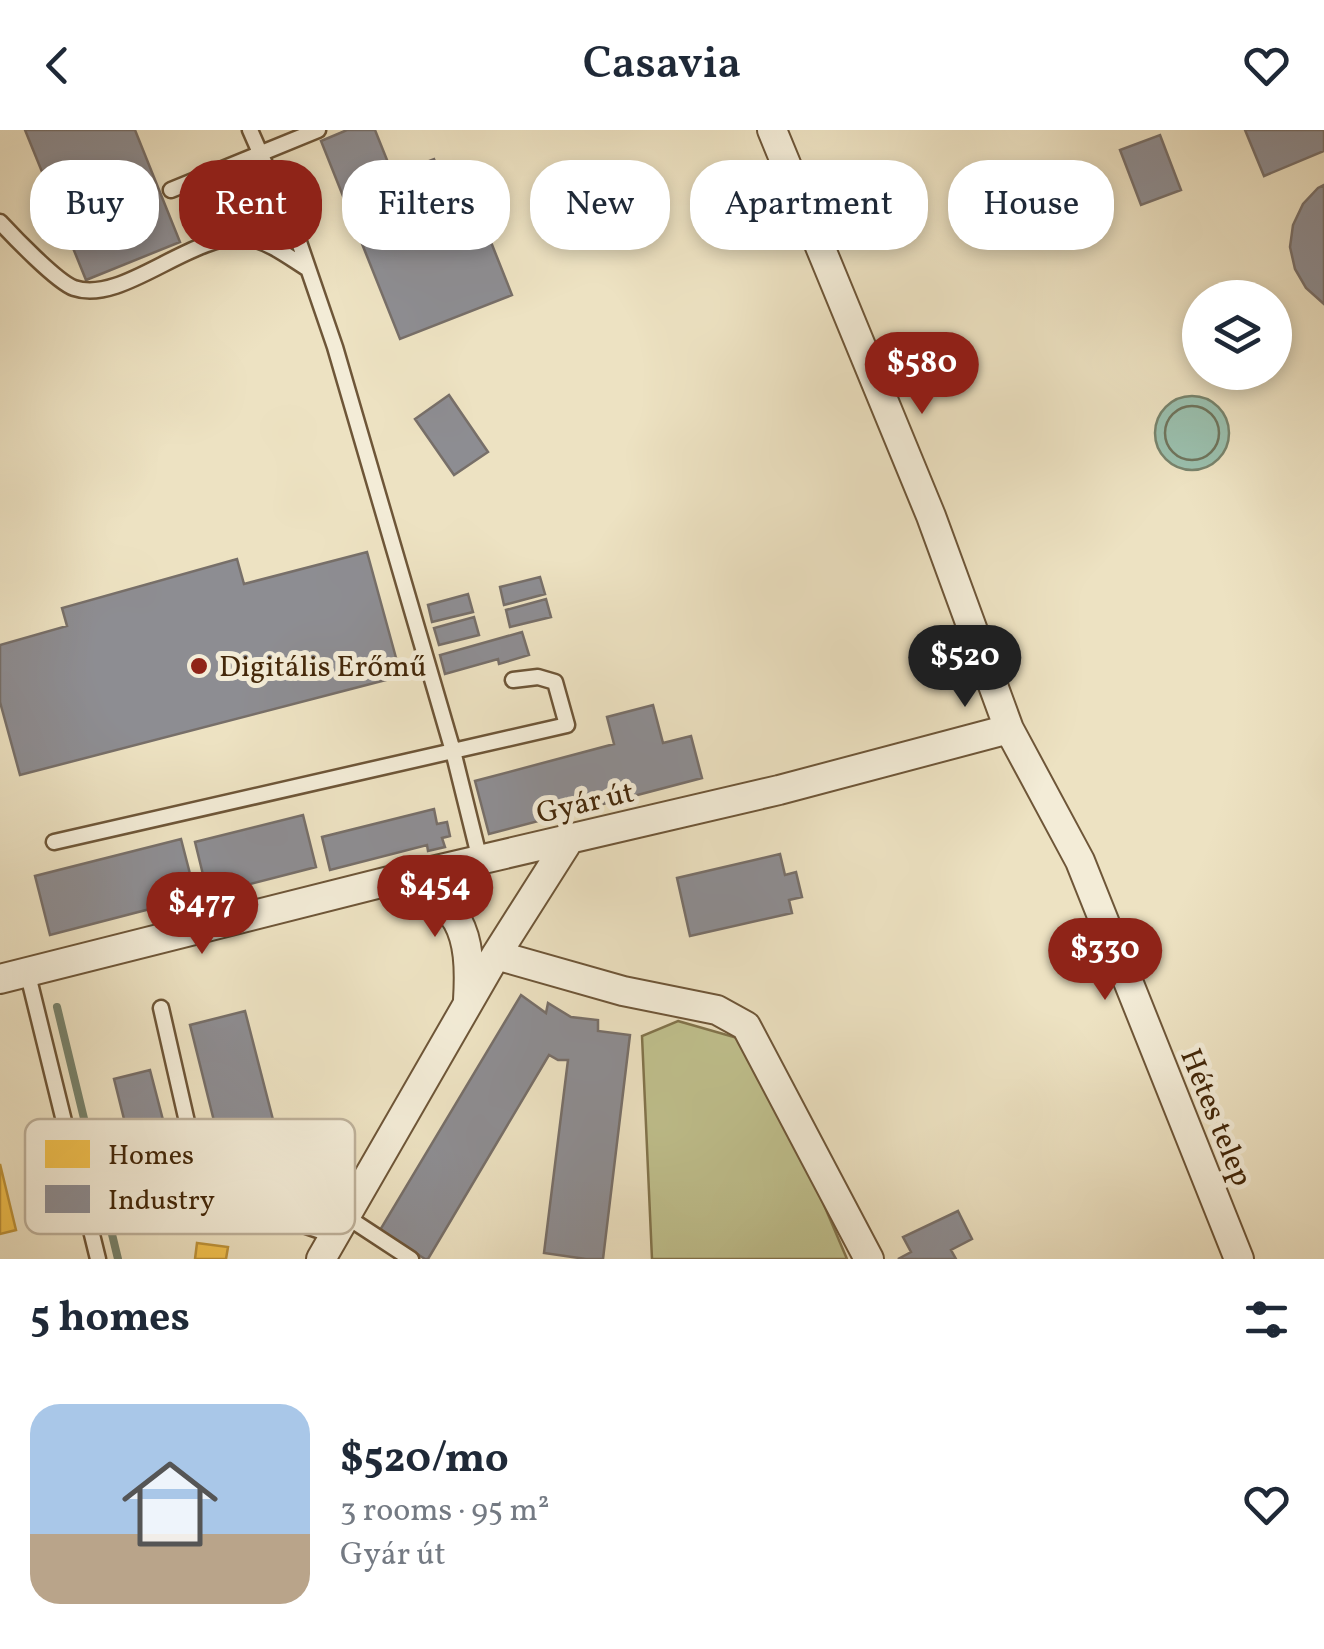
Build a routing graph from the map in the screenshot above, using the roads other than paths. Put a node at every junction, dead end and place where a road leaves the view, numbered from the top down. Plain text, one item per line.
1 (250, 130) edge
2 (267, 130) edge
3 (318, 130) edge
4 (772, 130) edge
5 (259, 149) junction
6 (264, 160) edge
7 (171, 190) dead end
8 (0, 222) edge
9 (195, 250) edge
10 (276, 250) edge
11 (301, 250) edge
12 (308, 269) junction
13 (514, 680) dead end
14 (1009, 729) junction
15 (453, 751) junction
16 (569, 840) junction
17 (54, 842) dead end
18 (480, 860) junction
19 (389, 881) junction
20 (496, 955) junction
21 (14, 975) edge
22 (468, 1004) junction
23 (161, 1008) dead end
24 (57, 1119) edge
25 (186, 1119) edge
26 (355, 1202) edge
27 (91, 1234) edge
28 (335, 1237) edge
29 (98, 1259) edge
30 (412, 1259) edge
31 (868, 1259) edge
32 (1239, 1259) edge

1 - 5 lane
2 - 5 lane
3 - 5 lane
4 - 14 street, Hétes telep
5 - 6 lane
5 - 7 lane
8 - 9 lane
10 - 12 lane
11 - 12 lane
12 - 15 lane
13 - 15 lane
14 - 16 street, Gyár út
14 - 32 street, Hétes telep
15 - 17 lane
15 - 18 lane
16 - 18 street, Gyár út
16 - 20 street
18 - 19 street, Gyár út
19 - 21 street, Gyár út
19 - 22 street
20 - 22 street
20 - 31 street
21 - 24 lane
22 - 26 street
23 - 25 lane
27 - 29 lane
28 - 30 lane

